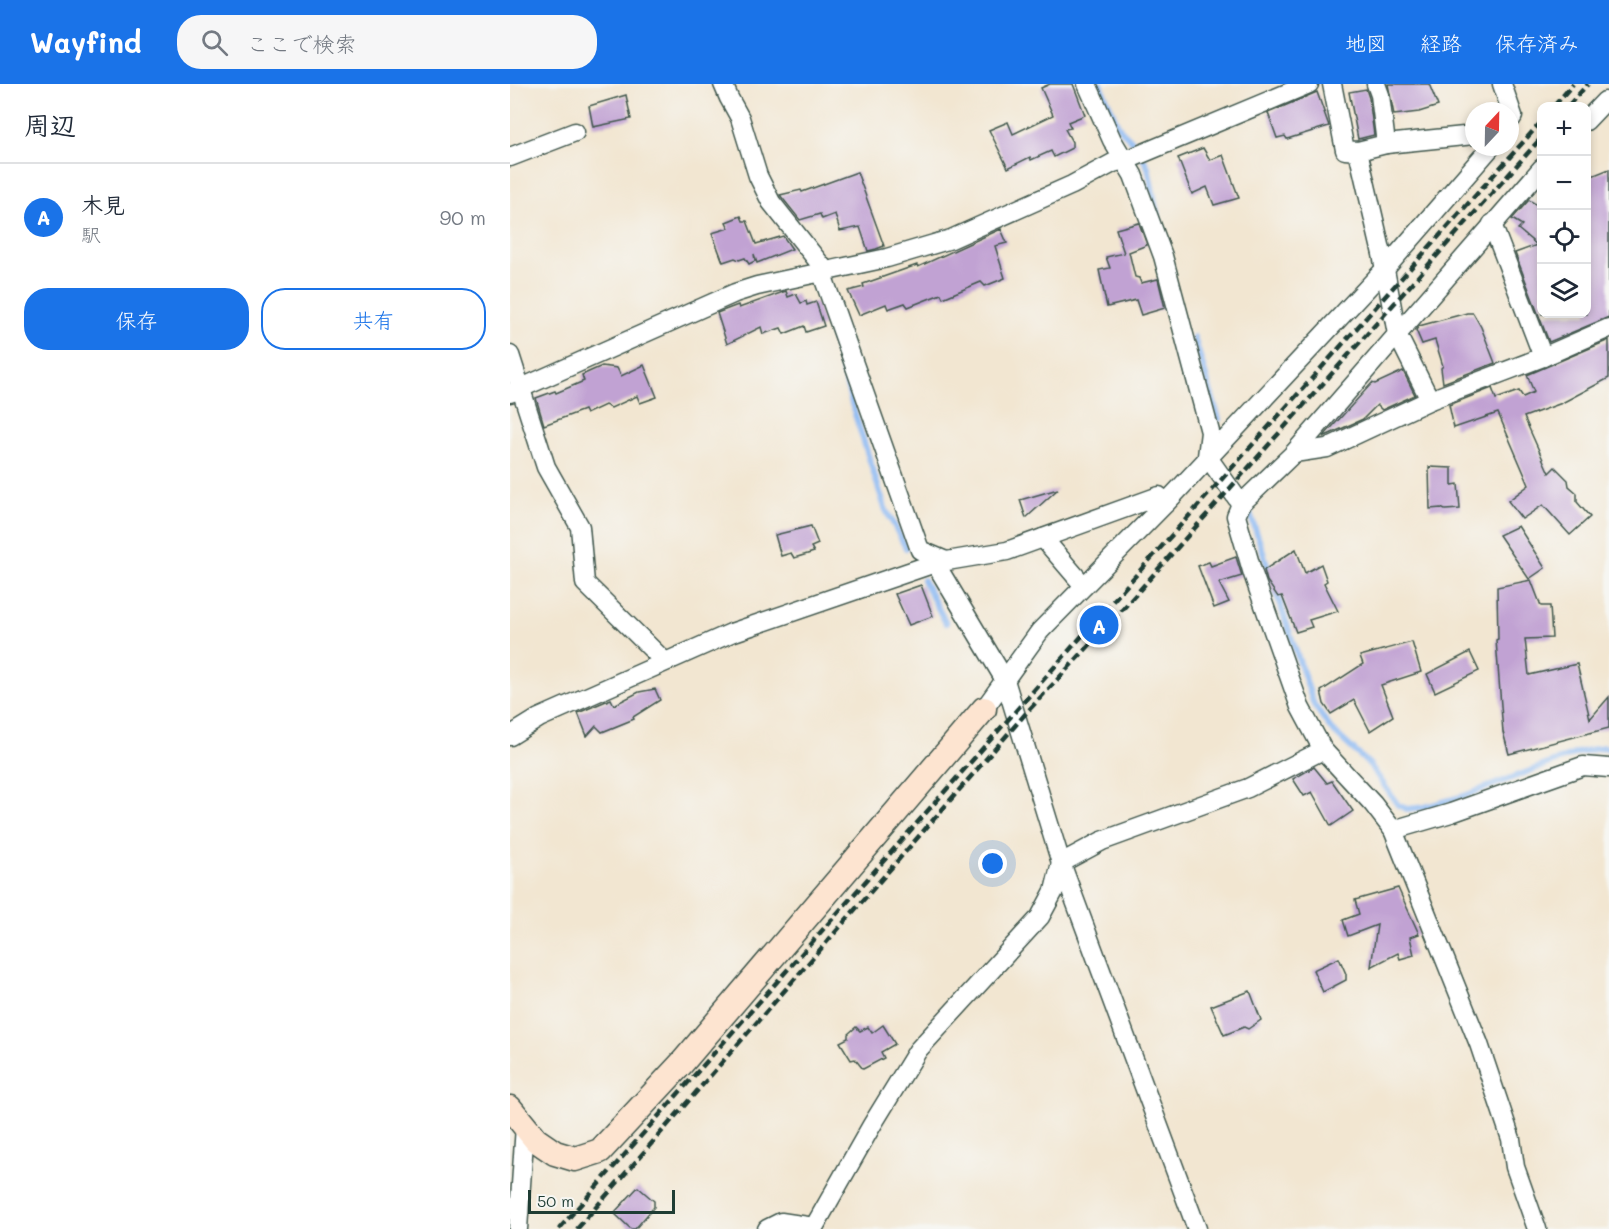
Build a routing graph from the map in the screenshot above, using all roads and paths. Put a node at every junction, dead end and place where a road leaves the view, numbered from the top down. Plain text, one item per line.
1 (723, 84) edge
2 (1088, 84) edge
3 (1309, 84) edge
4 (1332, 84) edge
5 (1376, 84) edge
6 (1502, 84) edge
7 (1605, 101) dead end
8 (1508, 102) edge
9 (1591, 117) edge
10 (575, 132) dead end
11 (1465, 136) edge
12 (1386, 144) junction
13 (1358, 151) junction
14 (1135, 156) junction
15 (1483, 156) edge
16 (510, 157) edge
17 (1537, 174) edge
18 (1492, 224) junction
19 (1385, 269) junction
20 (823, 271) junction
21 (1609, 328) edge
22 (1397, 334) junction
23 (510, 355) edge
24 (1543, 357) junction
25 (516, 391) edge
26 (1430, 400) junction
27 (1294, 453) junction
28 (1207, 456) junction
29 (1166, 503) junction
30 (1241, 504) junction
31 (1043, 538) junction
32 (940, 562) junction
33 (1084, 586) junction
34 (664, 661) junction
35 (1005, 680) junction
36 (984, 709) joint
37 (510, 736) edge
38 (1323, 750) junction
39 (1609, 768) edge
40 (1393, 830) junction
41 (1061, 863) junction
42 (518, 1117) edge
43 (814, 1228) edge
44 (518, 1229) edge
45 (767, 1229) edge
46 (1197, 1229) edge
47 (1537, 1229) edge

1 - 20 street
2 - 14 street
3 - 14 street
4 - 13 street
5 - 12 street
6 - 8 street
7 - 9 street
10 - 16 street
11 - 12 street
12 - 13 street
13 - 19 street
14 - 20 street
14 - 28 street
15 - 19 street
17 - 18 street
18 - 22 street
18 - 24 street
19 - 22 street
19 - 28 street
20 - 25 street
20 - 32 street
21 - 24 street
22 - 26 street
22 - 27 street
23 - 25 street
24 - 26 street
25 - 34 street
26 - 27 street
27 - 30 street
28 - 29 street
28 - 30 street
29 - 31 street
29 - 33 street
30 - 38 street
31 - 32 street
31 - 33 street
32 - 34 street
32 - 35 street
33 - 35 street
34 - 37 street
35 - 36 street
35 - 41 street
36 - 42 street
38 - 40 street
38 - 41 street
39 - 40 street
40 - 47 street
41 - 43 street
41 - 46 street
42 - 44 street
43 - 45 street

